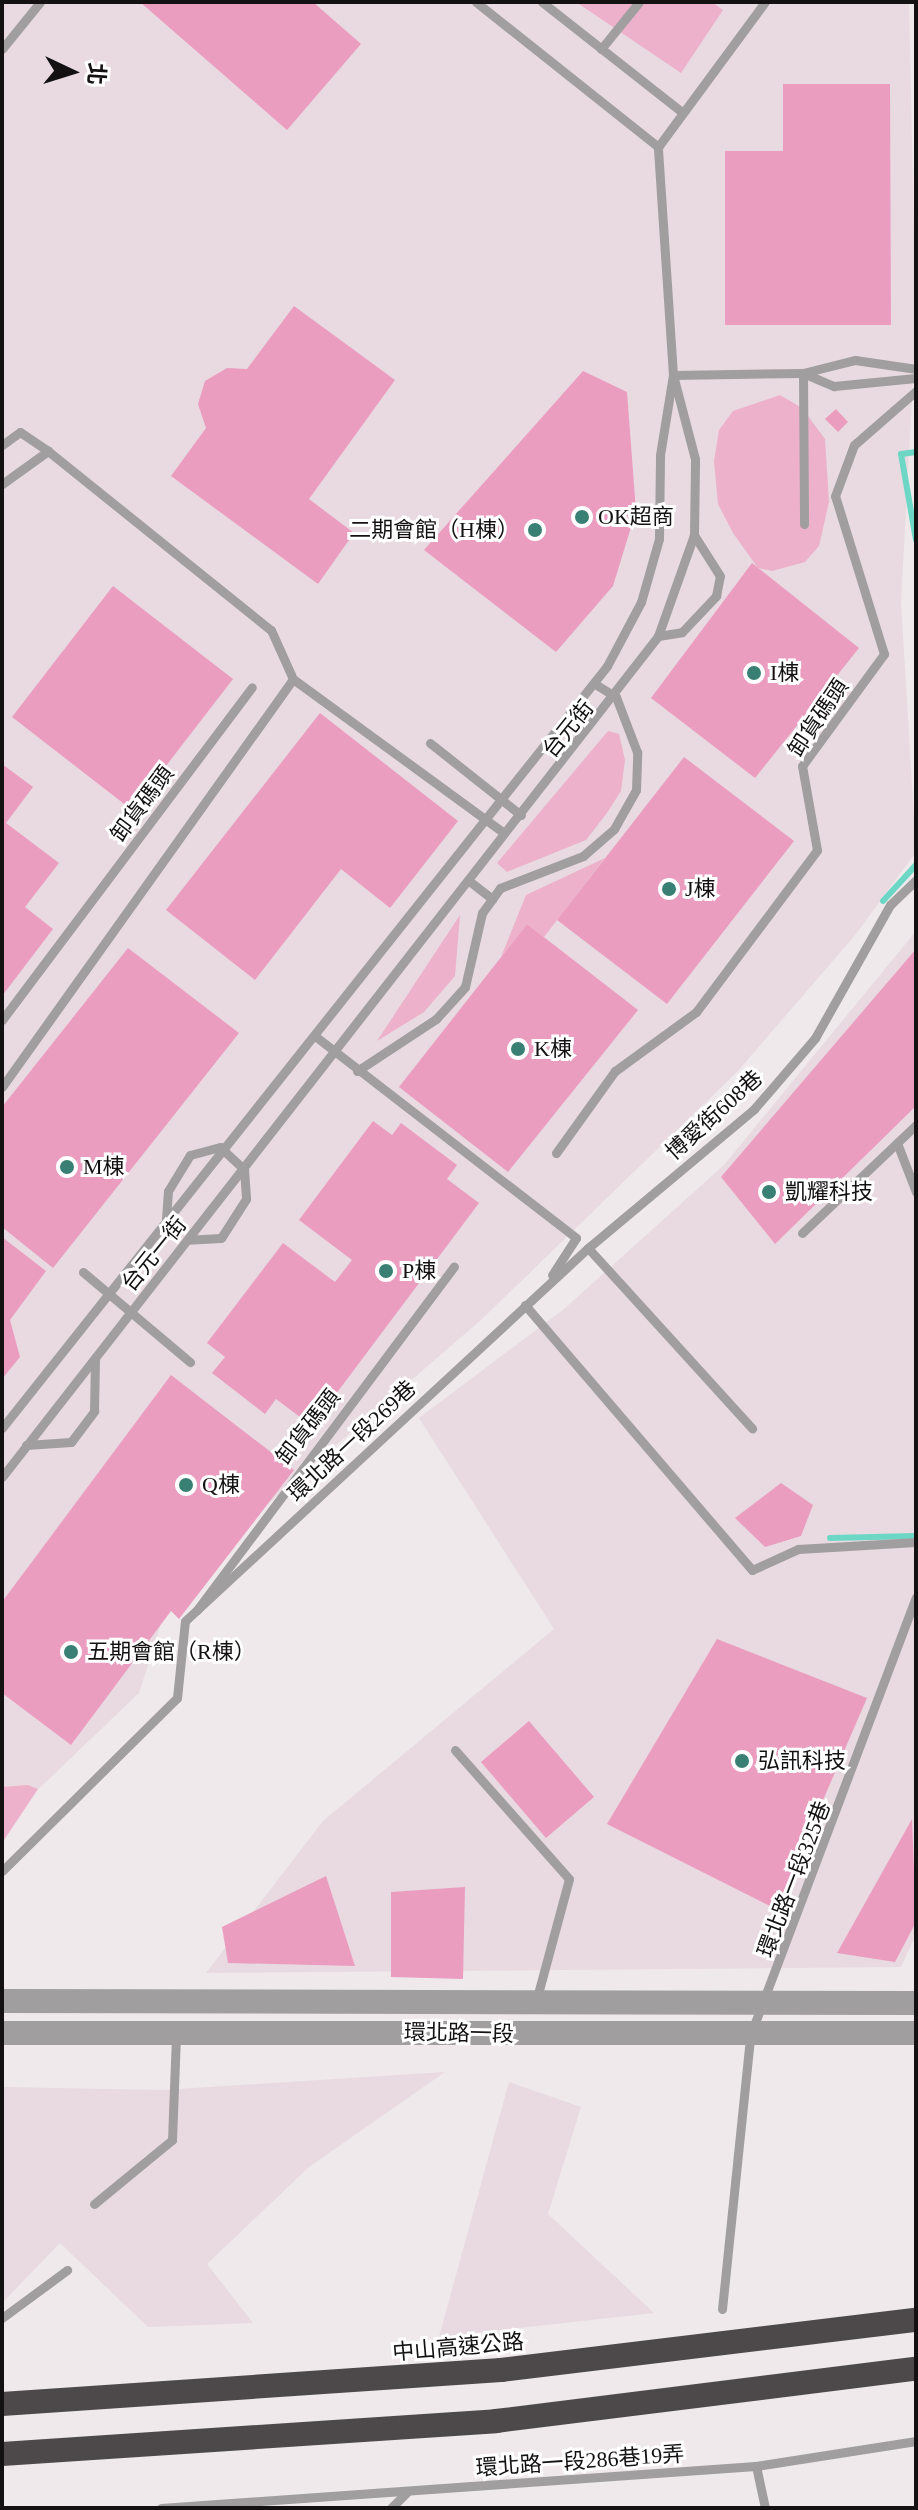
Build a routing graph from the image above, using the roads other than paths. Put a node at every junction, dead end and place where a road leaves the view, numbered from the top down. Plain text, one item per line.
1 (40, 2) edge
2 (476, 2) edge
3 (639, 2) edge
4 (765, 2) edge
5 (545, 3) edge
6 (2, 49) edge
7 (601, 49) junction
8 (682, 112) junction
9 (658, 147) junction
10 (916, 369) edge
11 (803, 373) junction
12 (673, 375) junction
13 (916, 378) edge
14 (916, 391) edge
15 (2, 445) edge
16 (48, 451) junction
17 (2, 484) edge
18 (804, 524) dead end
19 (694, 535) junction
20 (658, 636) junction
21 (293, 679) junction
22 (594, 683) junction
23 (252, 687) dead end
24 (616, 697) junction
25 (430, 743) dead end
26 (501, 798) junction
27 (521, 815) junction
28 (484, 817) junction
29 (504, 833) junction
30 (468, 880) junction
31 (916, 880) edge
32 (492, 899) junction
33 (2, 1020) edge
34 (315, 1036) junction
35 (335, 1054) junction
36 (357, 1071) junction
37 (2, 1087) edge
38 (916, 1125) edge
39 (897, 1143) junction
40 (220, 1147) junction
41 (556, 1153) dead end
42 (244, 1169) junction
43 (916, 1192) edge
44 (166, 1219) junction
45 (802, 1233) dead end
46 (188, 1240) junction
47 (588, 1248) junction
48 (454, 1267) dead end
49 (83, 1272) dead end
50 (544, 1288) junction
51 (107, 1293) junction
52 (525, 1305) junction
53 (130, 1312) junction
54 (95, 1357) junction
55 (190, 1362) dead end
56 (2, 1428) edge
57 (752, 1428) dead end
58 (26, 1445) junction
59 (2, 1477) edge
60 (916, 1542) edge
61 (916, 1597) edge
62 (197, 1610) junction
63 (455, 1750) dead end
64 (2, 1871) edge
65 (2, 2001) edge
66 (916, 2003) edge
67 (535, 2004) junction
68 (762, 2006) junction
69 (176, 2032) junction
70 (2, 2033) edge
71 (916, 2033) edge
72 (750, 2036) junction
73 (94, 2204) dead end
74 (67, 2270) dead end
75 (722, 2309) dead end
76 (2, 2318) edge
77 (916, 2320) edge
78 (916, 2369) edge
79 (2, 2404) edge
80 (916, 2441) edge
81 (2, 2454) edge
82 (756, 2466) junction
83 (407, 2492) junction
84 (161, 2508) edge
85 (391, 2508) edge
86 (765, 2508) edge

1 - 6 lane
2 - 9 lane
3 - 7 lane
4 - 8 lane
5 - 7 lane
7 - 8 lane
8 - 9 lane
9 - 12 lane, 台元街
10 - 11 lane
11 - 12 lane
11 - 13 lane
11 - 18 lane
12 - 19 lane, 台元街
12 - 22 lane, 台元街
14 - 41 lane, 卸貨碼頭
15 - 16 lane
16 - 17 lane
16 - 21 lane
19 - 20 lane, 台元街
19 - 20 lane
20 - 24 lane, 台元街
21 - 28 lane
21 - 37 lane
22 - 24 lane
22 - 26 lane, 台元街
23 - 33 lane, 卸貨碼頭
24 - 27 lane, 台元街
24 - 32 lane
25 - 26 lane
26 - 27 lane
26 - 28 lane, 台元街
27 - 29 lane, 台元街
28 - 29 lane
28 - 34 lane, 台元街
29 - 30 lane, 台元街
30 - 32 lane
30 - 35 lane, 台元街
31 - 47 lane, 博愛街608巷
32 - 36 lane
34 - 35 lane
34 - 40 lane, 台元一街
35 - 36 lane
35 - 42 lane, 台元一街
36 - 50 lane
38 - 39 lane
39 - 43 lane
39 - 45 lane
40 - 42 lane
40 - 44 lane, 台元一街
40 - 44 lane
42 - 46 lane, 台元一街
42 - 46 lane
44 - 51 lane, 台元一街
46 - 53 lane, 台元一街
47 - 50 lane, 博愛街608巷
47 - 57 lane
48 - 62 lane, 卸貨碼頭
49 - 51 lane
50 - 52 lane, 博愛街608巷
51 - 53 lane
51 - 56 lane, 台元一街
52 - 60 lane
52 - 62 lane, 環北路一段269巷
53 - 54 lane, 台元一街
53 - 55 lane
54 - 58 lane, 台元一街
54 - 58 lane
58 - 59 lane, 台元一街
61 - 68 lane, 環北路一段325巷
62 - 64 lane, 環北路一段269巷
63 - 67 lane
65 - 67 street, 環北路一段
66 - 68 street, 環北路一段
67 - 68 street, 環北路一段
68 - 72 lane, 環北路一段325巷
69 - 70 street, 環北路一段
69 - 72 street, 環北路一段
69 - 73 lane
71 - 72 street, 環北路一段
72 - 75 lane, 環北路一段325巷
74 - 76 lane
77 - 79 highway, 中山高速公路
78 - 81 highway
80 - 82 lane, 環北路一段286巷19弄
82 - 83 lane, 環北路一段286巷19弄
82 - 86 lane
83 - 84 lane, 環北路一段286巷19弄
83 - 85 lane

